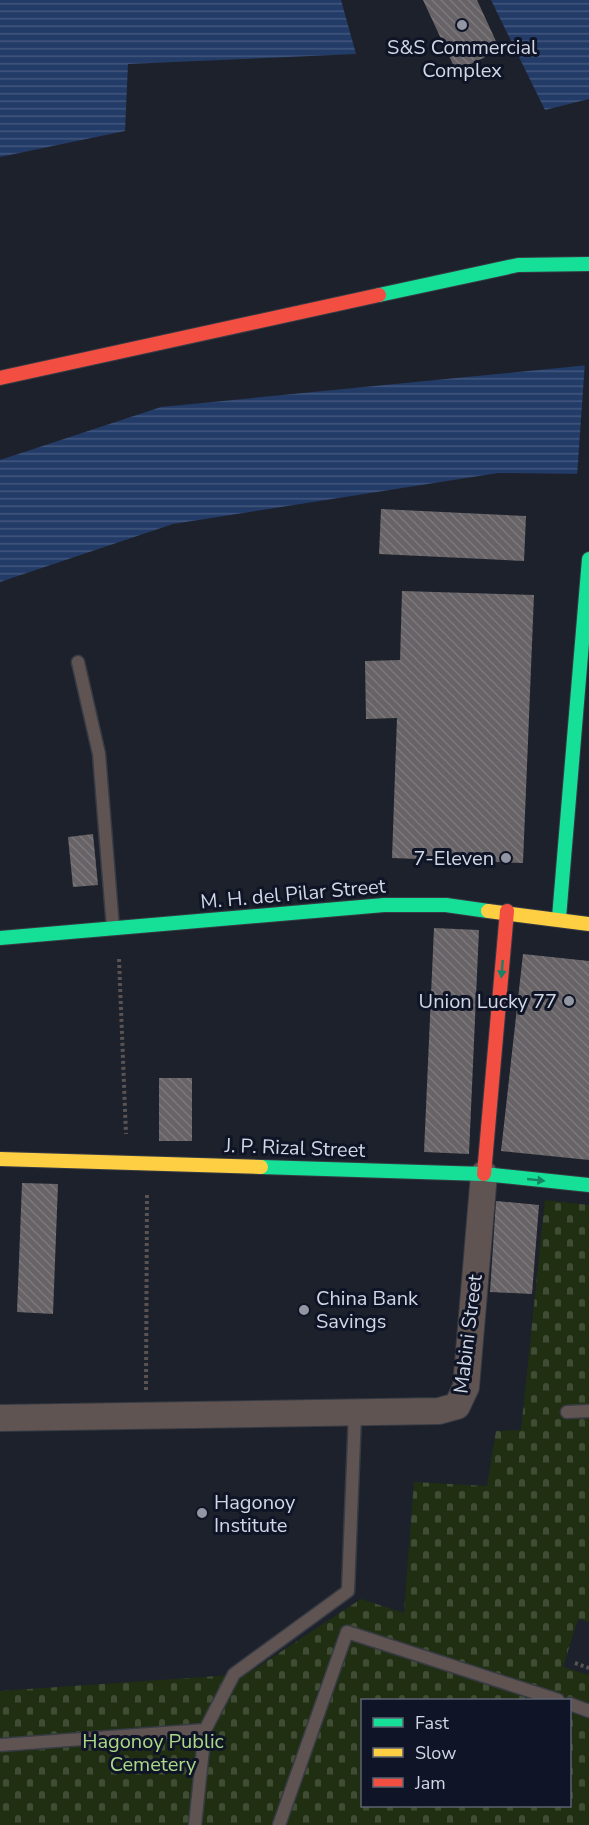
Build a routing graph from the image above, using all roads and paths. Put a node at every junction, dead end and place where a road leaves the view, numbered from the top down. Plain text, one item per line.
1 (589, 264) edge
2 (0, 378) edge
3 (589, 559) edge
4 (78, 662) dead end
5 (507, 911) junction
6 (559, 918) junction
7 (589, 924) edge
8 (115, 928) junction
9 (0, 938) edge
10 (0, 1159) edge
11 (127, 1162) junction
12 (148, 1162) junction
13 (484, 1174) junction
14 (589, 1185) edge
15 (589, 1411) edge
16 (567, 1412) dead end
17 (355, 1414) junction
18 (146, 1415) junction
19 (0, 1418) edge
20 (575, 1663) dead end
21 (589, 1668) edge
22 (552, 1699) edge
23 (571, 1704) edge
24 (589, 1711) edge
25 (205, 1730) junction
26 (0, 1745) edge
27 (195, 1825) edge
28 (279, 1825) edge

1 - 2 street
3 - 6 street
4 - 8 lane
5 - 6 street, M. H. del Pilar Street
5 - 8 street, M. H. del Pilar Street
5 -> 13 street, Mabini Street
6 - 7 street, M. H. del Pilar Street
8 - 9 street, M. H. del Pilar Street
8 - 11 path
10 - 11 street, J. P. Rizal Street
11 - 12 street, J. P. Rizal Street
12 - 13 street, J. P. Rizal Street
12 - 18 path
13 -> 14 street, J. P. Rizal Street
13 - 17 street, Mabini Street
15 - 16 lane
17 - 18 street, Mabini Street
17 - 25 lane
18 - 19 street, Mabini Street
20 - 21 path
22 - 28 lane
23 - 24 lane
25 - 26 lane
25 - 27 lane

